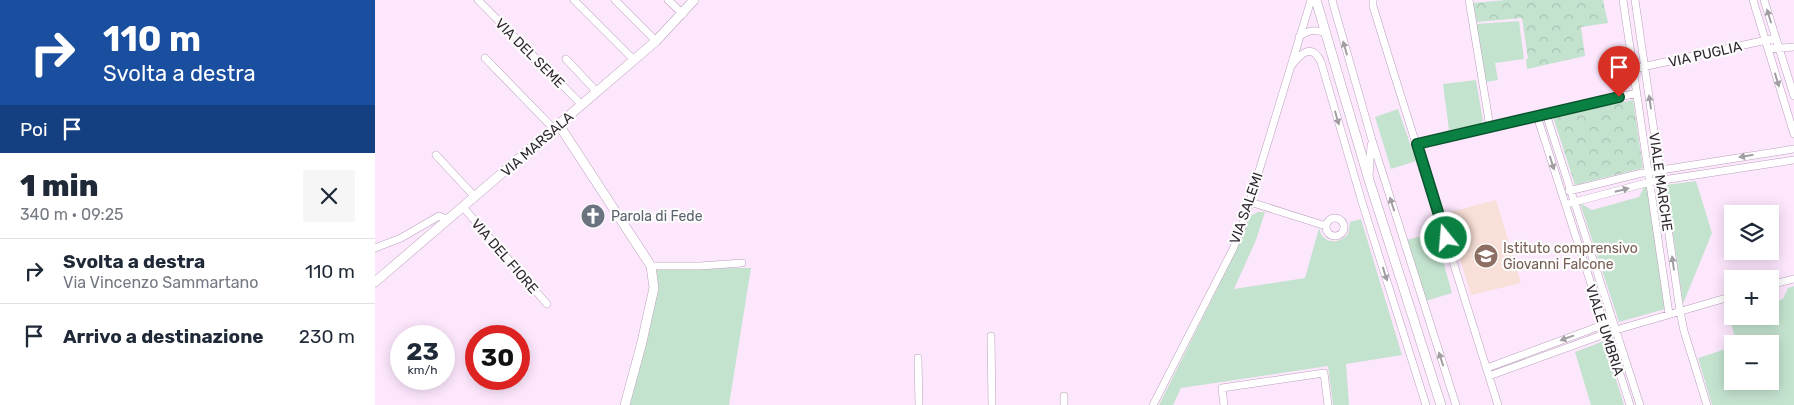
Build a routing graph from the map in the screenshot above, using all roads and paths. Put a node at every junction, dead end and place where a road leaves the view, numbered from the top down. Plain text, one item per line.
1 (478, 0) edge
2 (574, 0) edge
3 (615, 0) edge
4 (668, 0) edge
5 (694, 0) edge
6 (1306, 0) edge
7 (1311, 0) edge
8 (1316, 0) edge
9 (1332, 0) edge
10 (1373, 0) edge
11 (1469, 0) edge
12 (1623, 0) edge
13 (1635, 0) edge
14 (1753, 0) edge
15 (1764, 0) edge
16 (683, 14) junction
17 (1637, 14) junction
18 (1626, 15) junction
19 (1304, 21) junction
20 (1638, 23) junction
21 (1627, 25) junction
22 (1326, 33) junction
23 (1299, 37) junction
24 (1776, 38) junction
25 (1765, 40) junction
26 (656, 42) junction
27 (1794, 47) edge
28 (1779, 48) junction
29 (1768, 49) junction
30 (485, 58) dead end
31 (566, 59) dead end
32 (634, 60) junction
33 (1290, 67) junction
34 (1645, 67) junction
35 (1633, 69) junction
36 (597, 92) junction
37 (1637, 93) junction
38 (1794, 96) edge
39 (582, 105) junction
40 (1546, 114) junction
41 (1537, 116) junction
42 (556, 127) junction
43 (1490, 127) junction
44 (1794, 134) edge
45 (1371, 140) junction
46 (1417, 144) junction
47 (1794, 148) edge
48 (437, 155) dead end
49 (1794, 162) edge
50 (1659, 171) junction
51 (1648, 172) junction
52 (1369, 180) junction
53 (1661, 181) junction
54 (1650, 182) junction
55 (1571, 191) junction
56 (1562, 193) junction
57 (475, 197) junction
58 (1249, 202) junction
59 (1575, 202) junction
60 (1565, 204) junction
61 (463, 207) junction
62 (448, 220) junction
63 (1326, 226) dead end
64 (375, 248) edge
65 (742, 263) dead end
66 (651, 266) junction
67 (1794, 278) edge
68 (375, 282) edge
69 (1779, 283) edge
70 (1724, 299) edge
71 (547, 304) dead end
72 (1675, 313) junction
73 (1613, 322) junction
74 (1604, 325) junction
75 (1616, 330) junction
76 (1607, 334) junction
77 (991, 336) dead end
78 (1546, 346) junction
79 (1549, 354) junction
80 (918, 358) dead end
81 (1487, 368) junction
82 (1489, 376) junction
83 (1064, 396) dead end
84 (1637, 397) junction
85 (1629, 403) edge
86 (625, 405) edge
87 (919, 405) edge
88 (992, 405) edge
89 (1064, 405) edge
90 (1153, 405) edge
91 (1224, 405) edge
92 (1328, 405) edge
93 (1426, 405) edge
94 (1441, 405) edge
95 (1456, 405) edge
96 (1498, 405) edge
97 (1640, 405) edge
98 (1707, 405) edge

1 - 39 street, VIA DEL SEME
2 - 32 street
3 - 26 street
4 - 16 street
5 - 16 main road, VIA MARSALA
6 - 19 street
7 - 19 street, VIA SALEMI
8 - 22 main road
45 -> 9 street
10 - 46 street
11 - 43 street
12 - 18 street, VIALE MARCHE
13 - 17 street, VIALE MARCHE
14 - 25 street
24 -> 15 street
16 - 26 main road, VIA MARSALA
17 - 18 street
17 - 20 street, VIALE MARCHE
18 - 21 street, VIALE MARCHE
19 - 23 street, VIA SALEMI
20 - 21 street
20 - 34 street, VIALE MARCHE
21 - 35 street, VIALE MARCHE
22 - 23 street
22 - 52 main road
23 - 33 street, VIA SALEMI
24 - 25 street, VIA PUGLIA
24 - 28 street
25 - 29 street
25 - 34 street, VIA PUGLIA
26 - 32 main road, VIA MARSALA
27 - 28 street
28 - 29 street
28 - 38 street
29 -> 44 street
30 - 42 street
31 - 36 street
32 - 36 main road, VIA MARSALA
33 - 58 street, VIA SALEMI
33 -> 93 street
34 - 35 street, VIA PUGLIA
50 -> 34 street, VIALE MARCHE
35 - 37 street, VIALE MARCHE
36 - 39 main road, VIA MARSALA
37 - 40 street
37 - 51 street, VIALE MARCHE
39 - 42 main road, VIA MARSALA
40 - 41 street
40 - 55 street, VIALE UMBRIA
41 - 43 street
41 -> 56 street, VIALE UMBRIA
42 - 57 main road, VIA MARSALA
42 - 66 main road
43 - 46 street
45 - 52 street
95 -> 45 street
46 - 81 street
47 -> 50 street
48 - 57 street
49 - 53 street
50 - 51 street
50 - 53 street, VIALE MARCHE
51 - 54 street, VIALE MARCHE
51 - 55 street
52 - 94 main road
53 - 54 street
72 -> 53 street, VIALE MARCHE
59 -> 54 street
54 - 72 street, VIALE MARCHE
55 - 56 street
55 - 59 street, VIALE UMBRIA
56 - 60 street, VIALE UMBRIA
57 - 61 main road, VIA MARSALA
58 - 63 street
58 - 90 street, VIA SALEMI
59 - 60 street
59 - 73 street, VIALE UMBRIA
60 - 74 street, VIALE UMBRIA
61 - 62 main road, VIA MARSALA
61 - 71 street, VIA DEL FIORE
62 - 64 street
62 - 68 main road, VIA MARSALA
65 - 66 street
66 - 86 main road
67 - 69 street
70 - 72 street
72 - 75 street
72 - 98 street
73 - 74 street
73 - 75 street, VIALE UMBRIA
74 - 76 street, VIALE UMBRIA
74 -> 78 street
75 - 76 street
75 - 84 street, VIALE UMBRIA
76 - 79 street
76 - 85 street, VIALE UMBRIA
77 - 88 street
78 - 79 street
78 - 81 street
79 - 82 street
80 - 87 street
81 - 82 street
82 - 96 street
83 - 89 street
84 - 85 street, VIALE UMBRIA
84 - 97 street, VIALE UMBRIA
91 - 92 street

